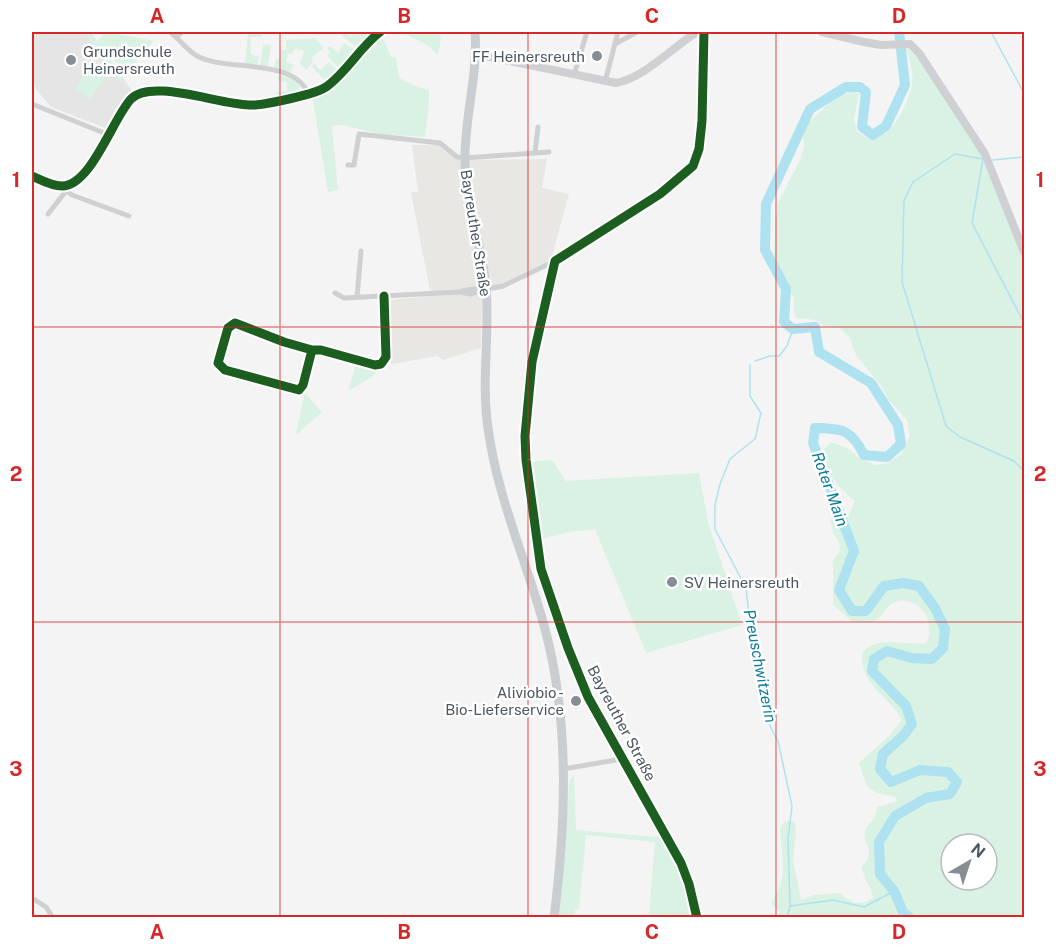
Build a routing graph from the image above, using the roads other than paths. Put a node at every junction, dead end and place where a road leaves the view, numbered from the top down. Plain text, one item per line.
1 (170, 32) edge
2 (182, 32) edge
3 (380, 32) edge
4 (475, 32) edge
5 (586, 32) edge
6 (618, 32) edge
7 (637, 32) edge
8 (697, 32) edge
9 (704, 32) edge
10 (822, 32) edge
11 (176, 37) junction
12 (615, 44) junction
13 (476, 54) junction
14 (574, 75) junction
15 (605, 82) junction
16 (308, 93) junction
17 (32, 104) edge
18 (538, 127) dead end
19 (109, 135) junction
20 (549, 152) dead end
21 (535, 153) junction
22 (465, 158) junction
23 (348, 165) dead end
24 (32, 176) edge
25 (65, 188) junction
26 (48, 214) dead end
27 (129, 216) dead end
28 (362, 251) dead end
29 (1024, 252) edge
30 (486, 289) junction
31 (335, 293) dead end
32 (384, 296) junction
33 (357, 297) junction
34 (312, 350) junction
35 (539, 548) dead end
36 (622, 759) junction
37 (563, 770) junction
38 (32, 897) edge
39 (53, 918) edge
40 (554, 918) edge
41 (697, 918) edge

1 - 11 street
2 - 11 street
3 - 16 street
4 - 13 main road, Bayreuther Straße
5 - 14 street
6 - 12 street
7 - 12 street
8 - 15 street
9 - 30 street
10 - 29 street
11 - 16 street
12 - 15 street
13 - 14 street
13 - 22 main road, Bayreuther Straße
14 - 15 street
16 - 19 street
17 - 19 street
18 - 21 street
19 - 25 street
20 - 21 street
21 - 22 street
22 - 23 street
22 - 30 main road, Bayreuther Straße
24 - 25 street
25 - 26 street
25 - 27 street
28 - 33 street
30 - 32 street
30 - 37 main road, Bayreuther Straße
31 - 33 street
32 - 33 street
32 - 34 street
34 - 34 street
35 - 36 street, Bayreuther Straße
36 - 37 street
36 - 41 street, Bayreuther Straße
37 - 40 main road, Bayreuther Straße
38 - 39 street

